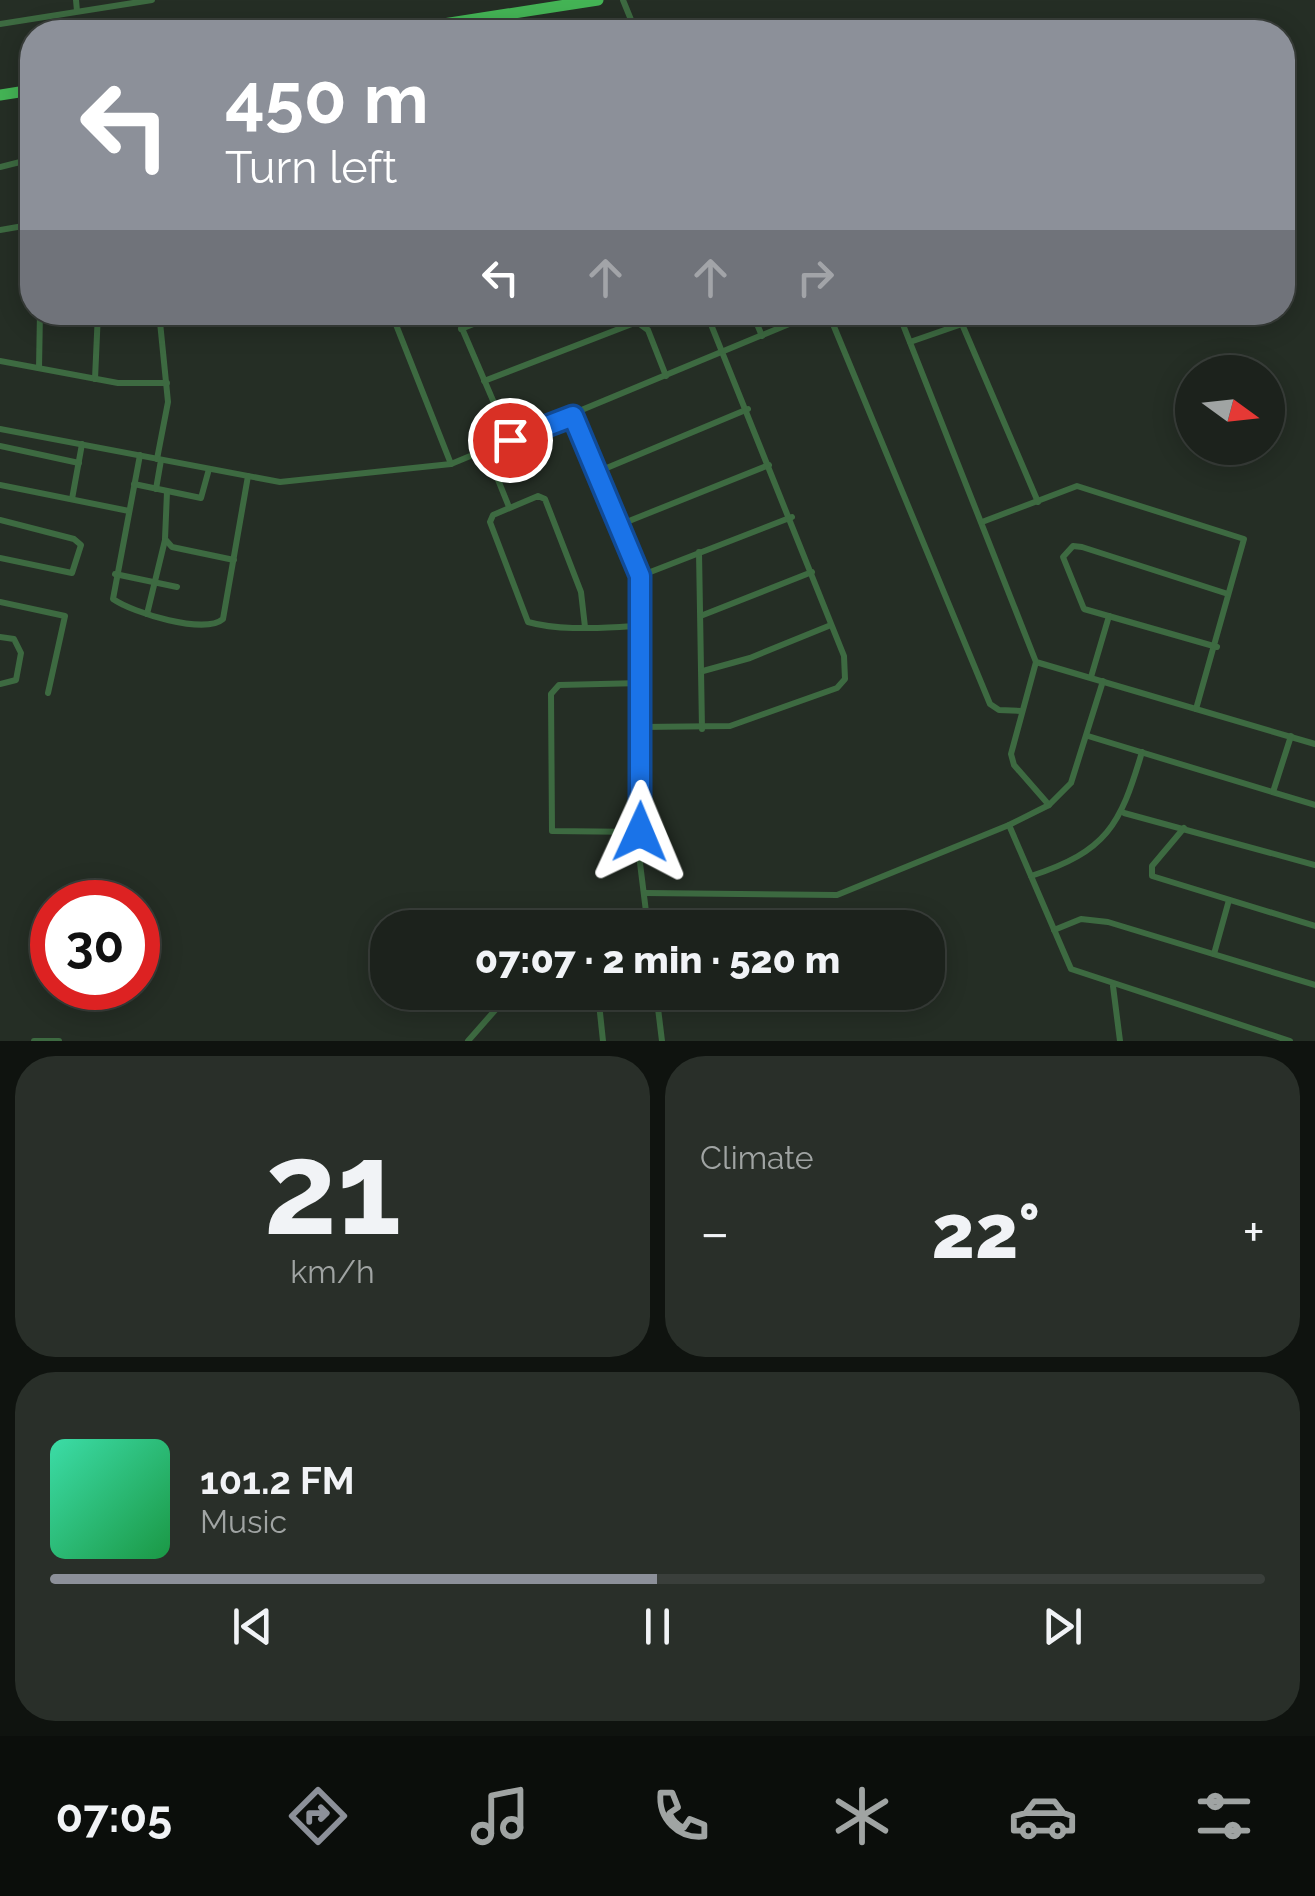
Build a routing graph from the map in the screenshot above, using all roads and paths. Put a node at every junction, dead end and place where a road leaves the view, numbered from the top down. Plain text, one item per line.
1 (76, 0) edge
2 (152, 0) edge
3 (598, 0) edge
4 (539, 4) edge
5 (77, 11) junction
6 (24, 20) edge
7 (460, 20) edge
8 (0, 87) edge
9 (0, 95) edge
10 (40, 325) edge
11 (97, 325) edge
12 (161, 325) edge
13 (396, 325) edge
14 (461, 325) edge
15 (472, 325) edge
16 (628, 325) edge
17 (640, 325) edge
18 (711, 325) edge
19 (757, 325) edge
20 (788, 325) edge
21 (833, 325) edge
22 (903, 325) edge
23 (959, 325) edge
24 (962, 325) edge
25 (462, 329) junction
26 (762, 336) junction
27 (910, 342) junction
28 (723, 354) junction
29 (0, 361) edge
30 (39, 368) junction
31 (666, 376) junction
32 (95, 379) junction
33 (484, 381) junction
34 (168, 383) junction
35 (748, 409) junction
36 (573, 416) junction
37 (0, 429) edge
38 (510, 440) junction
39 (82, 444) junction
40 (0, 446) edge
41 (486, 450) junction
42 (140, 456) junction
43 (159, 459) junction
44 (79, 464) junction
45 (451, 464) junction
46 (769, 464) junction
47 (208, 469) junction
48 (597, 472) junction
49 (248, 476) junction
50 (134, 484) junction
51 (0, 485) edge
52 (156, 489) junction
53 (167, 492) junction
54 (72, 500) junction
55 (1038, 502) junction
56 (509, 507) junction
57 (129, 511) junction
58 (792, 517) junction
59 (0, 520) edge
60 (982, 522) junction
61 (619, 525) junction
62 (165, 539) junction
63 (699, 552) junction
64 (0, 558) edge
65 (234, 560) junction
66 (812, 572) junction
67 (115, 574) junction
68 (640, 576) junction
69 (154, 582) junction
70 (178, 587) dead end
71 (1228, 594) junction
72 (0, 602) edge
73 (147, 614) junction
74 (703, 614) junction
75 (1109, 616) junction
76 (831, 625) junction
77 (642, 626) junction
78 (585, 627) junction
79 (0, 637) edge
80 (1217, 646) junction
81 (1036, 662) junction
82 (703, 672) junction
83 (1090, 678) junction
84 (1103, 681) junction
85 (642, 683) junction
86 (0, 684) edge
87 (48, 693) dead end
88 (1196, 709) junction
89 (1021, 711) junction
90 (642, 728) junction
91 (702, 729) junction
92 (1088, 736) junction
93 (1290, 736) junction
94 (1315, 744) edge
95 (1142, 752) junction
96 (1273, 792) junction
97 (1048, 805) junction
98 (1315, 805) edge
99 (1124, 813) junction
100 (1008, 825) junction
101 (1184, 828) junction
102 (640, 832) junction
103 (1315, 865) edge
104 (1030, 876) junction
105 (644, 894) junction
106 (1229, 900) junction
107 (646, 910) edge
108 (1315, 926) edge
109 (1054, 930) junction
110 (1214, 954) junction
111 (1315, 985) edge
112 (1113, 986) junction
113 (495, 1010) edge
114 (600, 1010) edge
115 (658, 1010) edge
116 (34, 1041) edge
117 (59, 1041) edge
118 (468, 1041) edge
119 (603, 1041) edge
120 (662, 1041) edge
121 (1120, 1041) edge
122 (1290, 1041) edge

1 - 5 street
2 - 5 street
3 - 4 highway
4 - 7 highway
5 - 6 street
8 - 9 street
10 - 30 street
11 - 32 street
12 - 34 street
13 - 45 street
14 - 25 street
15 - 25 street
16 - 33 street
17 - 31 street
18 - 28 street
19 - 26 street
20 - 26 street
21 - 89 street
22 - 27 street
23 - 27 street
24 - 55 street
25 - 33 street
26 - 28 street
27 - 60 street
28 - 31 street
28 - 35 street
29 - 30 street
30 - 32 street
31 - 36 street
32 - 34 street
33 - 38 street
34 - 43 street
35 - 46 street
35 - 48 street
36 - 38 street
36 - 48 street
37 - 39 street
38 - 41 street
39 - 42 street
39 - 44 street
40 - 44 street
41 - 45 street
41 - 56 street
42 - 43 street
42 - 50 street
43 - 47 street
43 - 52 street
44 - 54 street
45 - 49 street
46 - 58 street
46 - 61 street
47 - 49 street
47 - 53 street
48 - 61 street
49 - 65 street
50 - 52 street
50 - 57 street
51 - 54 street
52 - 53 street
53 - 62 street
54 - 57 street
55 - 60 street
55 - 71 street
56 - 78 street
56 - 78 street
57 - 67 street
58 - 63 street
58 - 66 street
59 - 64 street
60 - 81 street
61 - 68 street
62 - 65 street
62 - 69 street
63 - 68 street
63 - 74 street
65 - 73 street
66 - 74 street
66 - 76 street
67 - 69 street
67 - 73 street
68 - 77 street
69 - 70 street
69 - 73 street
71 - 75 street
71 - 80 street
72 - 87 street
74 - 82 street
75 - 80 street
75 - 83 street
76 - 82 street
76 - 91 street
77 - 78 street
77 - 85 street
79 - 86 street
80 - 88 street
81 - 83 street
81 - 89 street
82 - 91 street
83 - 84 street
84 - 88 street
84 - 92 street
85 - 90 street
85 - 102 street
88 - 93 street
89 - 97 street
90 - 91 street
90 - 102 street
92 - 95 street
92 - 97 street
93 - 94 street
93 - 96 street
95 - 96 street
95 - 99 street
96 - 98 street
97 - 100 street
99 - 101 street
99 - 104 street
100 - 104 street
100 - 105 street
101 - 103 street
101 - 106 street
102 - 105 street
104 - 109 street
105 - 107 street
106 - 108 street
106 - 110 street
109 - 110 street
109 - 112 street
110 - 111 street
112 - 121 street
112 - 122 street
113 - 118 street
114 - 119 street
115 - 120 street
116 - 117 street

